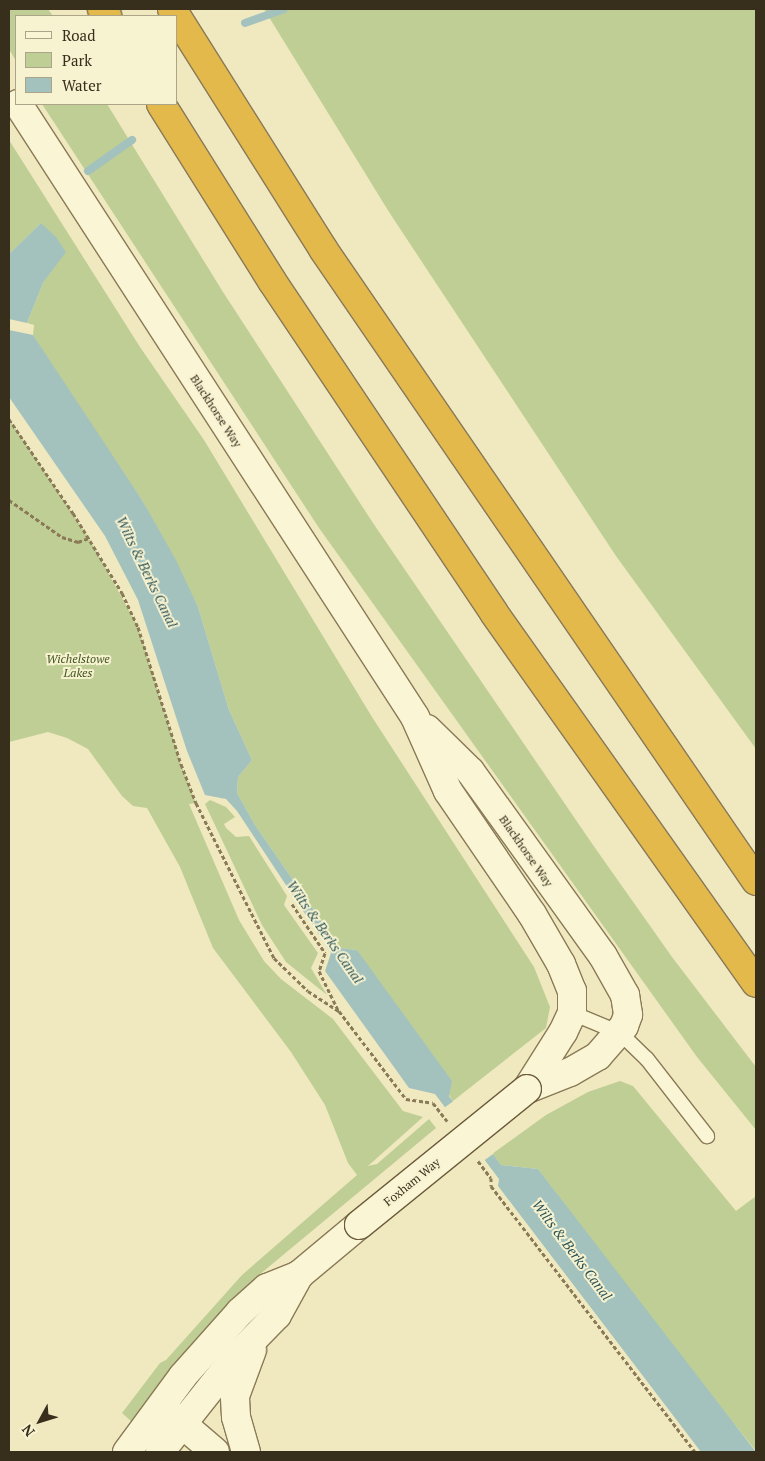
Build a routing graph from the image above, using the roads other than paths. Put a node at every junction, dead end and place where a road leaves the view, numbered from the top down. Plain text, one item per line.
1 (178, 19) edge
2 (19, 105) edge
3 (162, 105) edge
4 (415, 717) junction
5 (756, 881) edge
6 (756, 983) edge
7 (625, 995) joint
8 (572, 1013) junction
9 (620, 1033) junction
10 (527, 1090) junction
11 (707, 1136) dead end
12 (299, 1275) junction
13 (258, 1334) junction
14 (160, 1406) junction
15 (182, 1423) junction
16 (126, 1452) edge
17 (160, 1452) edge
18 (215, 1452) edge
19 (246, 1452) edge

1 - 5 highway
2 - 4 main road, Blackhorse Way
3 - 6 highway
4 - 7 main road, Blackhorse Way
4 - 8 main road, Blackhorse Way
7 - 9 main road, Foxham Way
8 - 9 lane
8 - 10 main road, Foxham Way
9 - 10 main road, Foxham Way
9 - 11 lane
10 - 12 main road, Foxham Way, bridge
12 - 13 main road, Foxham Way
12 - 14 main road, Foxham Way
13 - 15 main road, Foxham Way
13 - 19 main road
14 - 15 main road
14 - 16 main road, Foxham Way
15 - 17 main road, Foxham Way
15 - 18 main road

